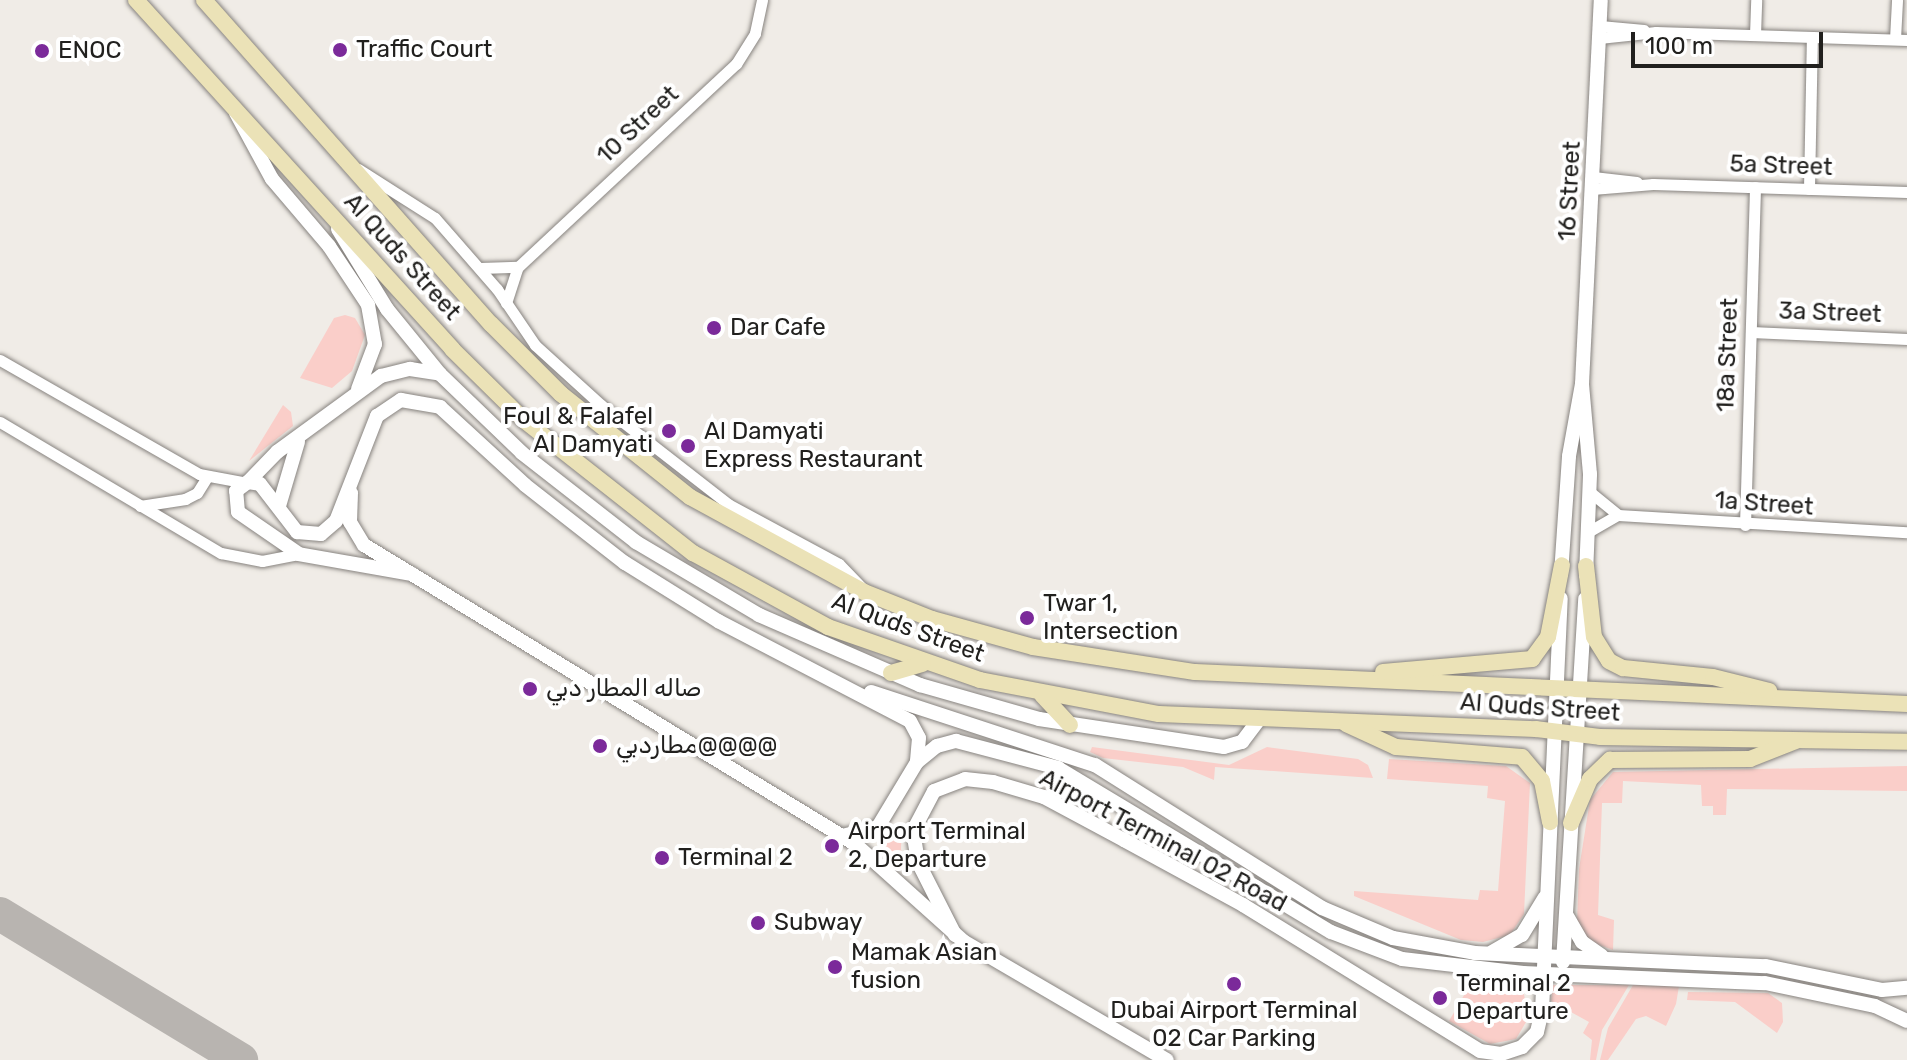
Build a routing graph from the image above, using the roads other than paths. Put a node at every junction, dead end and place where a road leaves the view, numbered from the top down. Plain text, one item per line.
1 (136, 0) edge
2 (204, 0) edge
3 (762, 0) edge
4 (1601, 0) edge
5 (1756, 0) edge
6 (1897, 0) edge
7 (1600, 32) junction
8 (1755, 35) junction
9 (1812, 37) junction
10 (1901, 39) edge
11 (232, 102) junction
12 (353, 167) junction
13 (1593, 183) junction
14 (1755, 187) junction
15 (1809, 189) junction
16 (1907, 192) edge
17 (329, 211) junction
18 (479, 267) junction
19 (518, 267) junction
20 (506, 303) junction
21 (1751, 332) junction
22 (1907, 339) edge
23 (0, 360) edge
24 (440, 374) junction
25 (1582, 384) junction
26 (358, 389) junction
27 (90, 415) junction
28 (0, 422) edge
29 (83, 426) dead end
30 (298, 442) junction
31 (207, 477) junction
32 (352, 481) junction
33 (247, 483) junction
34 (1590, 492) junction
35 (140, 506) junction
36 (279, 506) junction
37 (1618, 515) junction
38 (1745, 525) junction
39 (1588, 532) junction
40 (1907, 532) edge
41 (299, 554) junction
42 (1562, 565) junction
43 (1586, 566) junction
44 (412, 574) junction
45 (864, 592) junction
46 (923, 664) junction
47 (891, 673) junction
48 (1362, 678) junction
49 (837, 679) junction
50 (1557, 685) junction
51 (1579, 689) junction
52 (1042, 695) junction
53 (1794, 698) junction
54 (1907, 704) edge
55 (1258, 721) junction
56 (1344, 724) junction
57 (1070, 725) junction
58 (1554, 732) junction
59 (1576, 735) junction
60 (1797, 741) junction
61 (1907, 742) edge
62 (917, 762) junction
63 (1550, 822) junction
64 (1571, 823) junction
65 (843, 836) junction
66 (1547, 893) junction
67 (1566, 915) junction
68 (955, 935) junction
69 (1490, 953) junction
70 (1544, 955) junction
71 (1563, 956) junction
72 (1604, 957) junction
73 (1543, 974) junction
74 (1563, 975) junction
75 (1907, 988) edge
76 (1907, 1021) edge
77 (1167, 1060) edge

1 - 11 main road, Al Quds Street
2 - 12 main road, Al Quds Street
3 - 19 street, 10 Street
4 - 7 street, 16 Street
5 - 8 street
6 - 10 street
7 - 8 street
7 - 13 street, 16 Street
8 - 9 street
9 - 10 street
9 - 15 street
11 - 17 main road, Al Quds Street
11 - 26 street
12 - 18 street
12 - 45 main road, Al Quds Street
13 - 14 street, 5a Street
13 - 25 street, 16 Street
14 - 15 street, 5a Street
14 - 21 street, 18a Street
15 - 16 street, 5a Street
17 - 24 street
17 - 46 main road, Al Quds Street
18 - 19 street
18 - 20 street
19 - 20 street, 10 Street
20 - 45 street
21 - 22 street, 3a Street
21 - 38 street, 18a Street
23 - 27 street
24 - 26 street
24 - 47 street
25 - 34 street, 16 Street
25 - 42 street, 16 Street
26 - 30 street
27 - 29 street
27 - 31 street
28 - 35 street
30 - 33 street
30 - 36 street
31 - 33 street
31 - 35 street
32 - 36 street
32 - 44 street
32 - 49 street
33 - 36 street
33 - 41 street
34 - 37 street
34 - 39 street, 16 Street
35 - 41 street
37 - 38 street, 1a Street
37 - 39 street
38 - 40 street, 1a Street
39 - 43 street, 16 Street
41 - 44 street
42 - 48 main road
42 - 50 street, 16 Street
43 - 51 street, 16 Street
43 - 53 main road
44 - 65 street
45 - 48 main road, Al Quds Street
46 - 47 main road
46 - 52 main road, Al Quds Street
47 - 57 street
48 - 50 main road, Al Quds Street
49 - 62 street
49 - 69 street, Airport Terminal 02 Road
50 - 51 main road, Al Quds Street
50 - 58 street, 16 Street
51 - 53 main road, Al Quds Street
51 - 59 street, 16 Street
52 - 55 main road, Al Quds Street
52 - 57 main road
53 - 54 main road, Al Quds Street
55 - 56 main road, Al Quds Street
55 - 57 street
56 - 58 main road, Al Quds Street
56 - 63 main road
58 - 59 main road, Al Quds Street
58 - 63 street
59 - 60 main road, Al Quds Street
59 - 64 street
60 - 61 main road, Al Quds Street
60 - 64 main road
62 - 65 street
62 - 73 street, Airport Terminal 02 Road
63 - 66 street
64 - 67 street
65 - 68 street
66 - 69 street
66 - 70 street
67 - 71 street
67 - 72 street
68 - 73 street, Airport Terminal 02 Road
68 - 77 street
69 - 70 street, Airport Terminal 02 Road
70 - 71 street, Airport Terminal 02 Road
70 - 73 street
71 - 72 street, Airport Terminal 02 Road
71 - 74 street
72 - 75 street, Airport Terminal 02 Road
73 - 74 street, Airport Terminal 02 Road
74 - 76 street, Airport Terminal 02 Road

